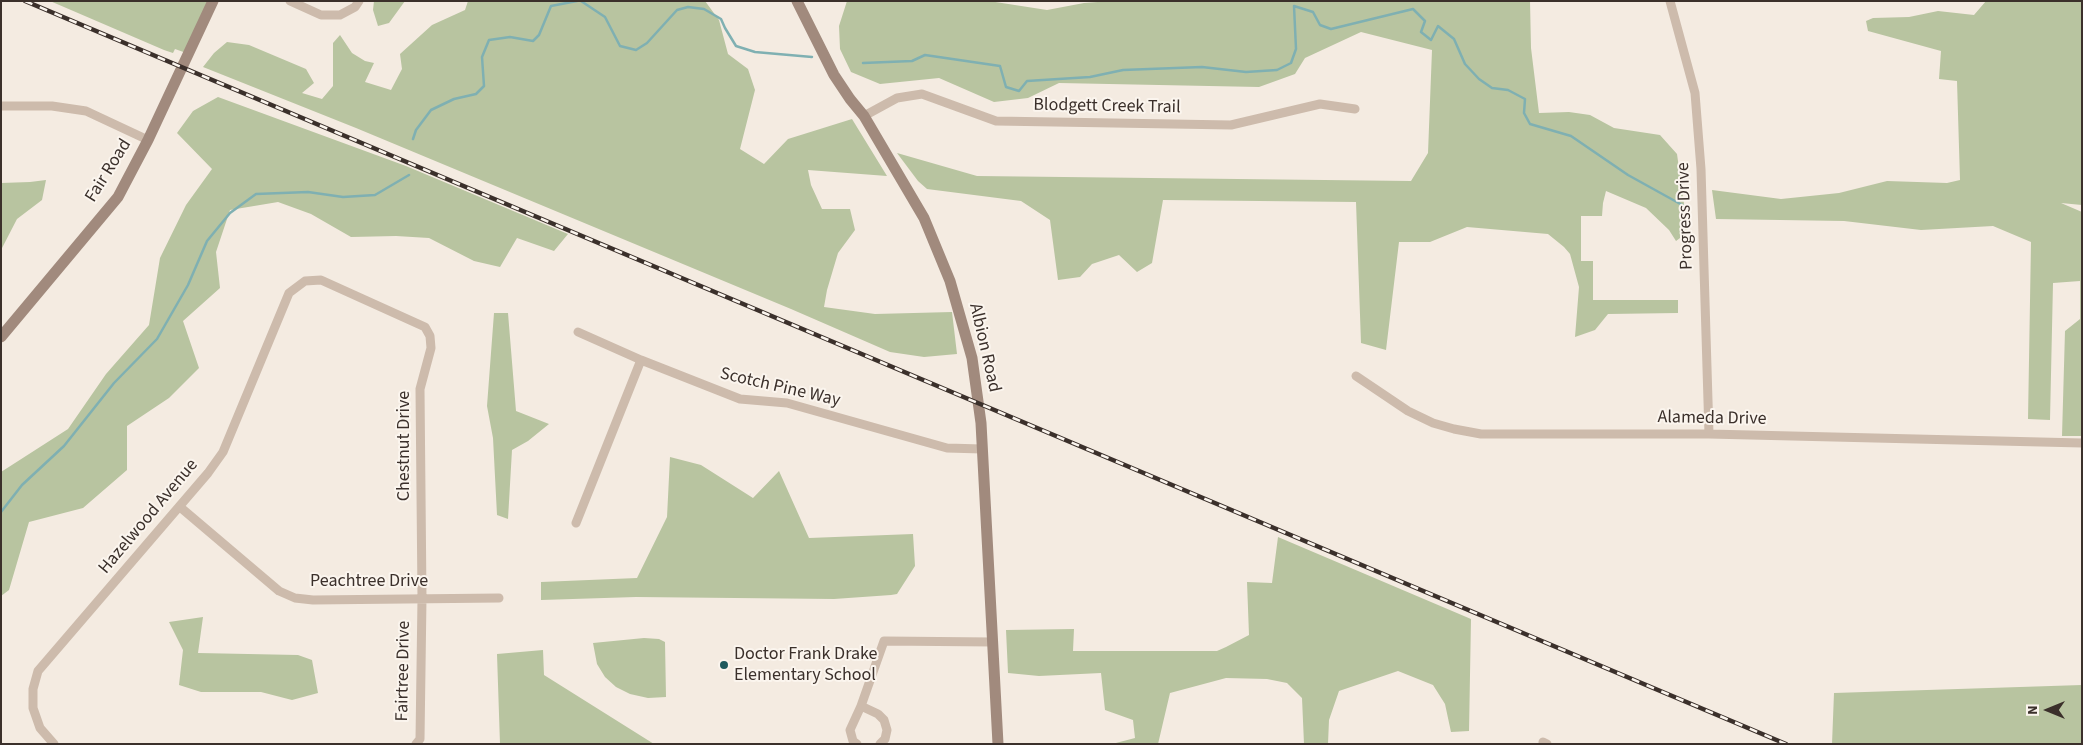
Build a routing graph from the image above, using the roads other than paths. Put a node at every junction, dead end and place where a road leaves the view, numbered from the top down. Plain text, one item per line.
1 (213, 1) edge
2 (290, 1) edge
3 (359, 1) edge
4 (797, 1) edge
5 (1670, 1) edge
6 (1, 106) edge
7 (1355, 109) dead end
8 (864, 116) junction
9 (148, 140) junction
10 (289, 293) joint
11 (578, 332) dead end
12 (1, 337) edge
13 (640, 360) junction
14 (1356, 376) dead end
15 (1709, 434) junction
16 (2082, 443) edge
17 (982, 450) junction
18 (180, 507) junction
19 (576, 523) dead end
20 (422, 598) junction
21 (499, 598) dead end
22 (993, 642) junction
23 (861, 706) junction
24 (54, 744) edge
25 (416, 744) edge
26 (857, 744) edge
27 (880, 744) edge
28 (998, 744) edge

1 - 9 street, Fair Road
2 - 3 street
4 - 8 street, Albion Road
5 - 15 street, Progress Drive
6 - 9 street
7 - 8 street, Blodgett Creek Trail
8 - 17 street, Albion Road
9 - 12 street, Fair Road
10 - 18 street, Hazelwood Avenue
10 - 20 street, Chestnut Drive
11 - 13 street, Scotch Pine Way
13 - 17 street, Scotch Pine Way
13 - 19 street
14 - 15 street, Alameda Drive
15 - 16 street, Alameda Drive
17 - 22 street, Albion Road
18 - 20 street, Peachtree Drive
18 - 24 street, Hazelwood Avenue
20 - 21 street, Peachtree Drive
20 - 25 street, Fairtree Drive
22 - 23 street
22 - 28 street, Albion Road
23 - 26 street
23 - 27 street

